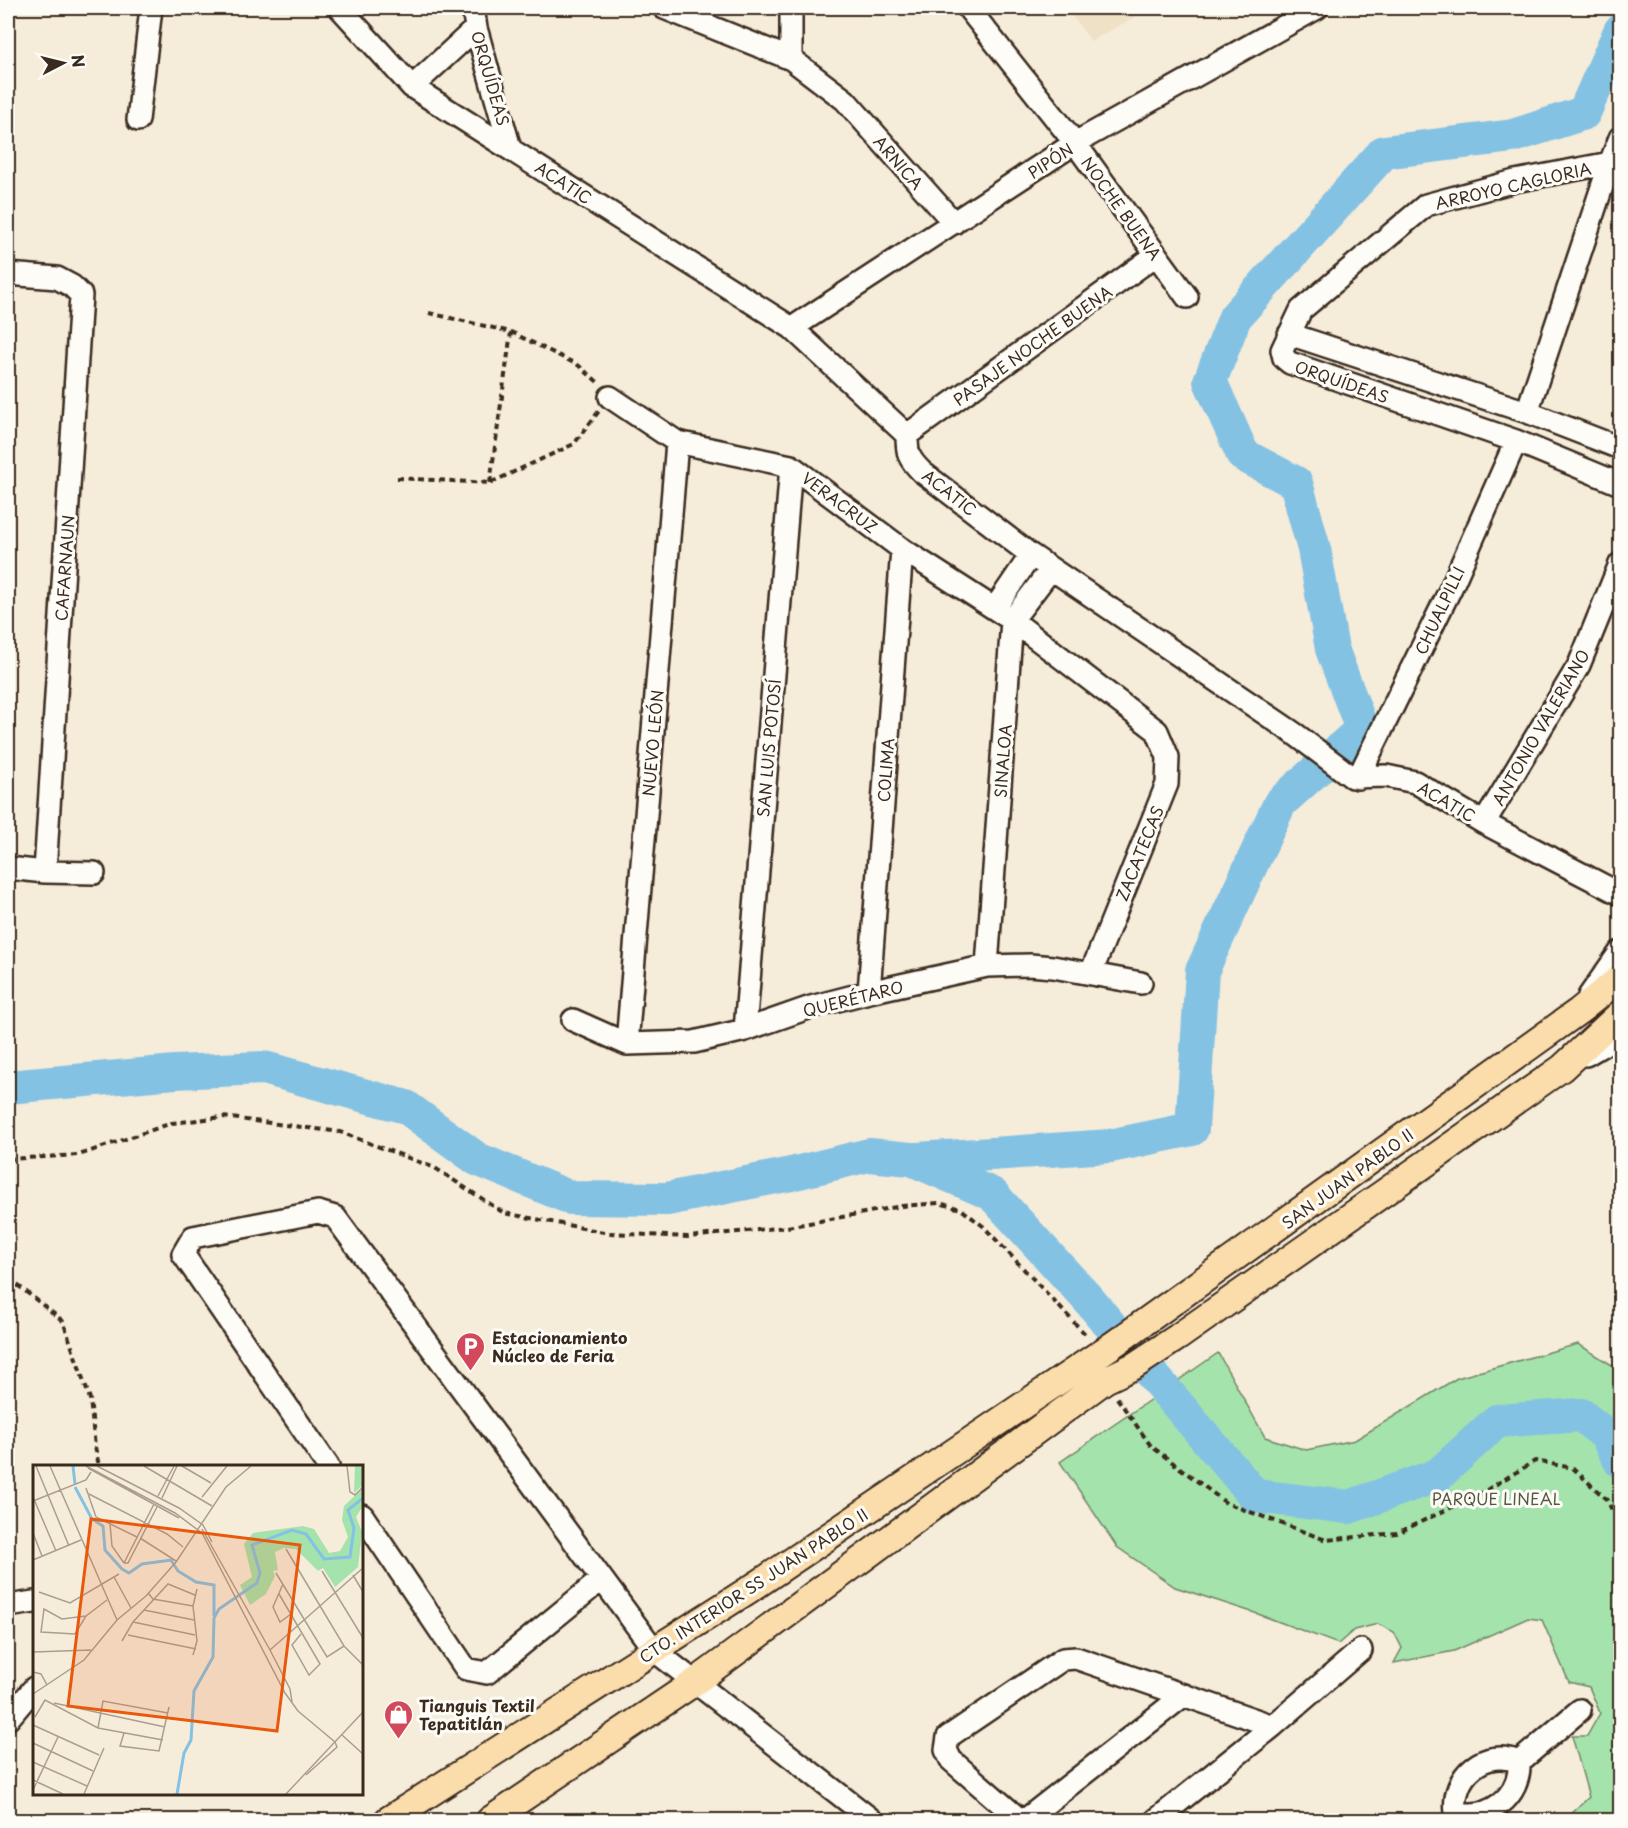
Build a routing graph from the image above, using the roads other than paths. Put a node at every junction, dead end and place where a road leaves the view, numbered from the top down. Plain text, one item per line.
1 (152, 8) edge
2 (340, 8) edge
3 (664, 8) edge
4 (791, 8) edge
5 (968, 8) edge
6 (1317, 8) edge
7 (475, 18) edge
8 (791, 59) junction
9 (412, 87) junction
10 (138, 120) dead end
11 (1620, 138) edge
12 (1075, 143) junction
13 (510, 148) junction
14 (1610, 163) junction
15 (954, 223) junction
16 (1156, 255) junction
17 (8, 274) edge
18 (1187, 297) dead end
19 (792, 328) junction
20 (1289, 334) junction
21 (610, 397) road end
22 (1527, 411) junction
23 (907, 435) junction
24 (1516, 441) junction
25 (677, 442) junction
26 (1620, 448) edge
27 (791, 465) junction
28 (1620, 484) edge
29 (902, 549) junction
30 (1031, 555) junction
31 (1620, 564) edge
32 (1051, 569) junction
33 (1004, 614) junction
34 (1157, 731) joint
35 (1355, 778) junction
36 (1484, 824) junction
37 (8, 868) edge
38 (45, 872) junction
39 (94, 873) dead end
40 (1620, 894) edge
41 (1620, 952) edge
42 (987, 966) junction
43 (1091, 973) junction
44 (1620, 978) edge
45 (1141, 982) dead end
46 (869, 992) junction
47 (1579, 1011) junction
48 (1620, 1014) edge
49 (573, 1020) dead end
50 (745, 1030) junction
51 (1617, 1036) edge
52 (627, 1044) junction
53 (1562, 1068) junction
54 (1108, 1348) joint
55 (327, 1465) edge
56 (363, 1516) edge
57 (602, 1579) junction
58 (33, 1602) edge
59 (8, 1606) edge
60 (1361, 1650) dead end
61 (655, 1651) junction
62 (695, 1682) junction
63 (33, 1689) edge
64 (1184, 1695) junction
65 (1580, 1710) dead end
66 (8, 1719) edge
67 (1274, 1726) junction
68 (1519, 1762) junction
69 (1450, 1816) edge
70 (388, 1821) edge
71 (490, 1821) edge
72 (872, 1821) edge
73 (1022, 1821) edge
74 (1156, 1821) edge

1 - 10 street
2 - 9 street, ACATIC
3 - 8 street, ARNICA
4 - 8 street
5 - 12 street, NOCHE BUENA
6 - 12 street, PIPÓN
7 - 9 street
7 - 13 street, ORQUÍDEAS
8 - 15 street, ARNICA
9 - 13 street, ACATIC
11 - 14 street
12 - 15 street, PIPÓN
12 - 16 street, NOCHE BUENA
13 - 19 street, ACATIC
14 - 20 street, ARROYO CAGLORIA
14 - 22 street
15 - 19 street, PIPÓN
16 - 18 street, NOCHE BUENA
16 - 23 street, PASAJE NOCHE BUENA
17 - 38 street, CAFARNAUN
19 - 23 street, ACATIC
20 - 22 street, ORQUÍDEAS
20 - 24 street, ORQUÍDEAS
21 - 25 street, VERACRUZ
22 - 26 street, ORQUÍDEAS
23 - 30 street, ACATIC
24 - 28 street, ORQUÍDEAS
24 - 35 street, CHUALPILLI
25 - 27 street, VERACRUZ
25 - 52 street, NUEVO LEÓN
27 - 29 street, VERACRUZ
27 - 50 street, SAN LUIS POTOSÍ
29 - 33 street, VERACRUZ
29 - 46 street, COLIMA
30 - 32 street, ACATIC
30 - 33 street
31 - 36 street, ANTONIO VALERIANO
32 - 33 street
32 - 35 street, ACATIC
33 - 34 street, VERACRUZ
33 - 42 street, SINALOA
34 - 43 street, ZACATECAS
35 - 36 street, ACATIC
36 - 40 street, ACATIC
37 - 38 street
38 - 39 street
41 - 47 street, SAN JUAN PABLO II
42 - 43 street, QUERÉTARO
42 - 46 street, QUERÉTARO
43 - 45 street, QUERÉTARO
44 - 47 main road, SAN JUAN PABLO II
46 - 50 street, QUERÉTARO
47 - 54 main road, SAN JUAN PABLO II
48 - 53 main road, SAN JUAN PABLO II
49 - 52 street, QUERÉTARO
50 - 52 street, QUERÉTARO
51 - 53 street, SAN JUAN PABLO II
53 - 62 main road, SAN JUAN PABLO II
54 - 61 main road, CTO. INTERIOR SS JUAN PABLO II
55 - 57 street
56 - 57 street
57 - 61 street
58 - 59 street
60 - 67 street
61 - 62 street
61 - 70 main road, CTO. INTERIOR SS JUAN PABLO II
62 - 71 main road
62 - 72 street
63 - 66 street
64 - 67 street
64 - 73 street
64 - 73 street
65 - 68 street
67 - 74 street
68 - 69 street
68 - 69 street

